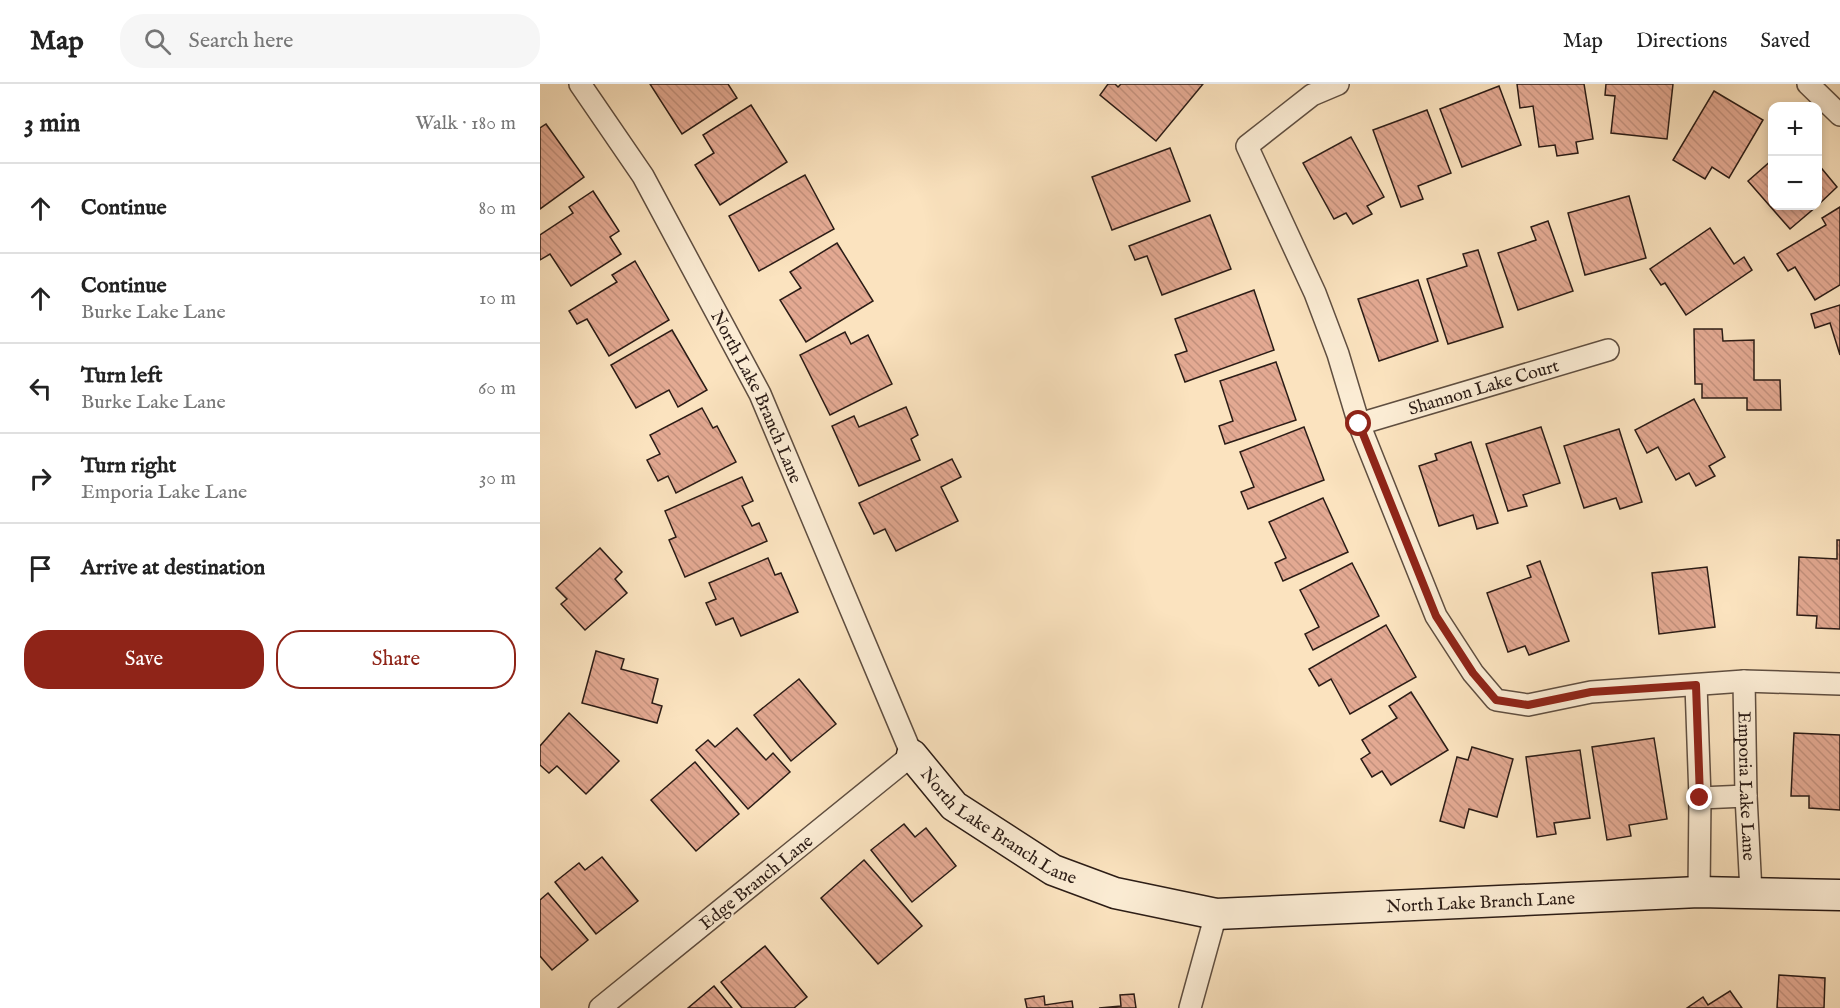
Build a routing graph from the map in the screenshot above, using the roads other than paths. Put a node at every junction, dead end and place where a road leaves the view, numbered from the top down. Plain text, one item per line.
1 (580, 84) edge
2 (1338, 84) edge
3 (1808, 84) edge
4 (1840, 115) edge
5 (1608, 350) dead end
6 (1359, 424) junction
7 (1744, 681) junction
8 (1840, 684) edge
9 (1696, 685) junction
10 (912, 755) junction
11 (1746, 796) junction
12 (1700, 798) junction
13 (1699, 892) junction
14 (1752, 892) junction
15 (1840, 895) edge
16 (1216, 914) junction
17 (600, 1008) edge
18 (1190, 1008) edge

1 - 10 street, North Lake Branch Lane
2 - 6 street
3 - 4 street
5 - 6 street, Shannon Lake Court
6 - 9 street
7 - 8 street
7 - 9 street
7 - 11 street, Emporia Lake Lane
9 - 12 street
10 - 16 street, North Lake Branch Lane
10 - 17 street, Edge Branch Lane
11 - 12 street
11 - 14 street, Emporia Lake Lane
12 - 13 street
13 - 14 street, North Lake Branch Lane
13 - 16 street, North Lake Branch Lane
14 - 15 street, North Lake Branch Lane
16 - 18 street

